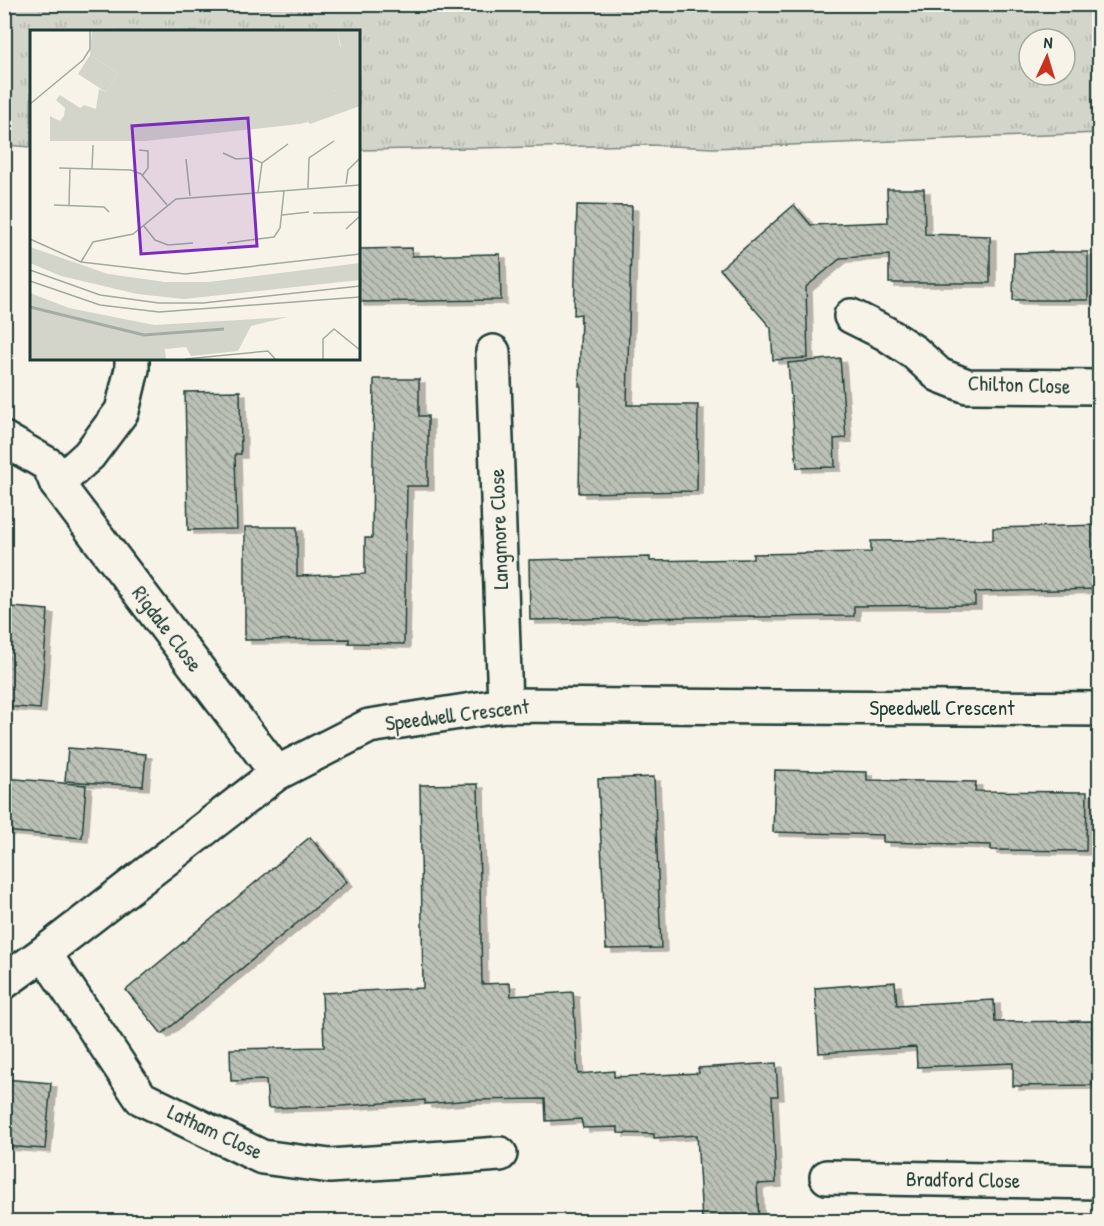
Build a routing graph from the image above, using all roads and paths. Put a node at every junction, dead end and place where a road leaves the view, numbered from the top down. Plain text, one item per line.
1 (851, 316) dead end
2 (492, 352) dead end
3 (132, 360) edge
4 (1100, 387) edge
5 (4, 439) edge
6 (57, 484) junction
7 (506, 705) junction
8 (1100, 709) edge
9 (277, 773) junction
10 (44, 953) junction
11 (4, 982) edge
12 (500, 1154) dead end
13 (827, 1177) dead end
14 (1100, 1182) edge

1 - 4 street, Chilton Close
2 - 7 street, Langmore Close
3 - 6 street
5 - 6 street, Rigdale Close
6 - 9 street, Rigdale Close
7 - 8 street, Speedwell Crescent
7 - 9 street, Speedwell Crescent
9 - 10 street, Speedwell Crescent
10 - 11 street, Speedwell Crescent
10 - 12 street, Latham Close
13 - 14 street, Bradford Close

